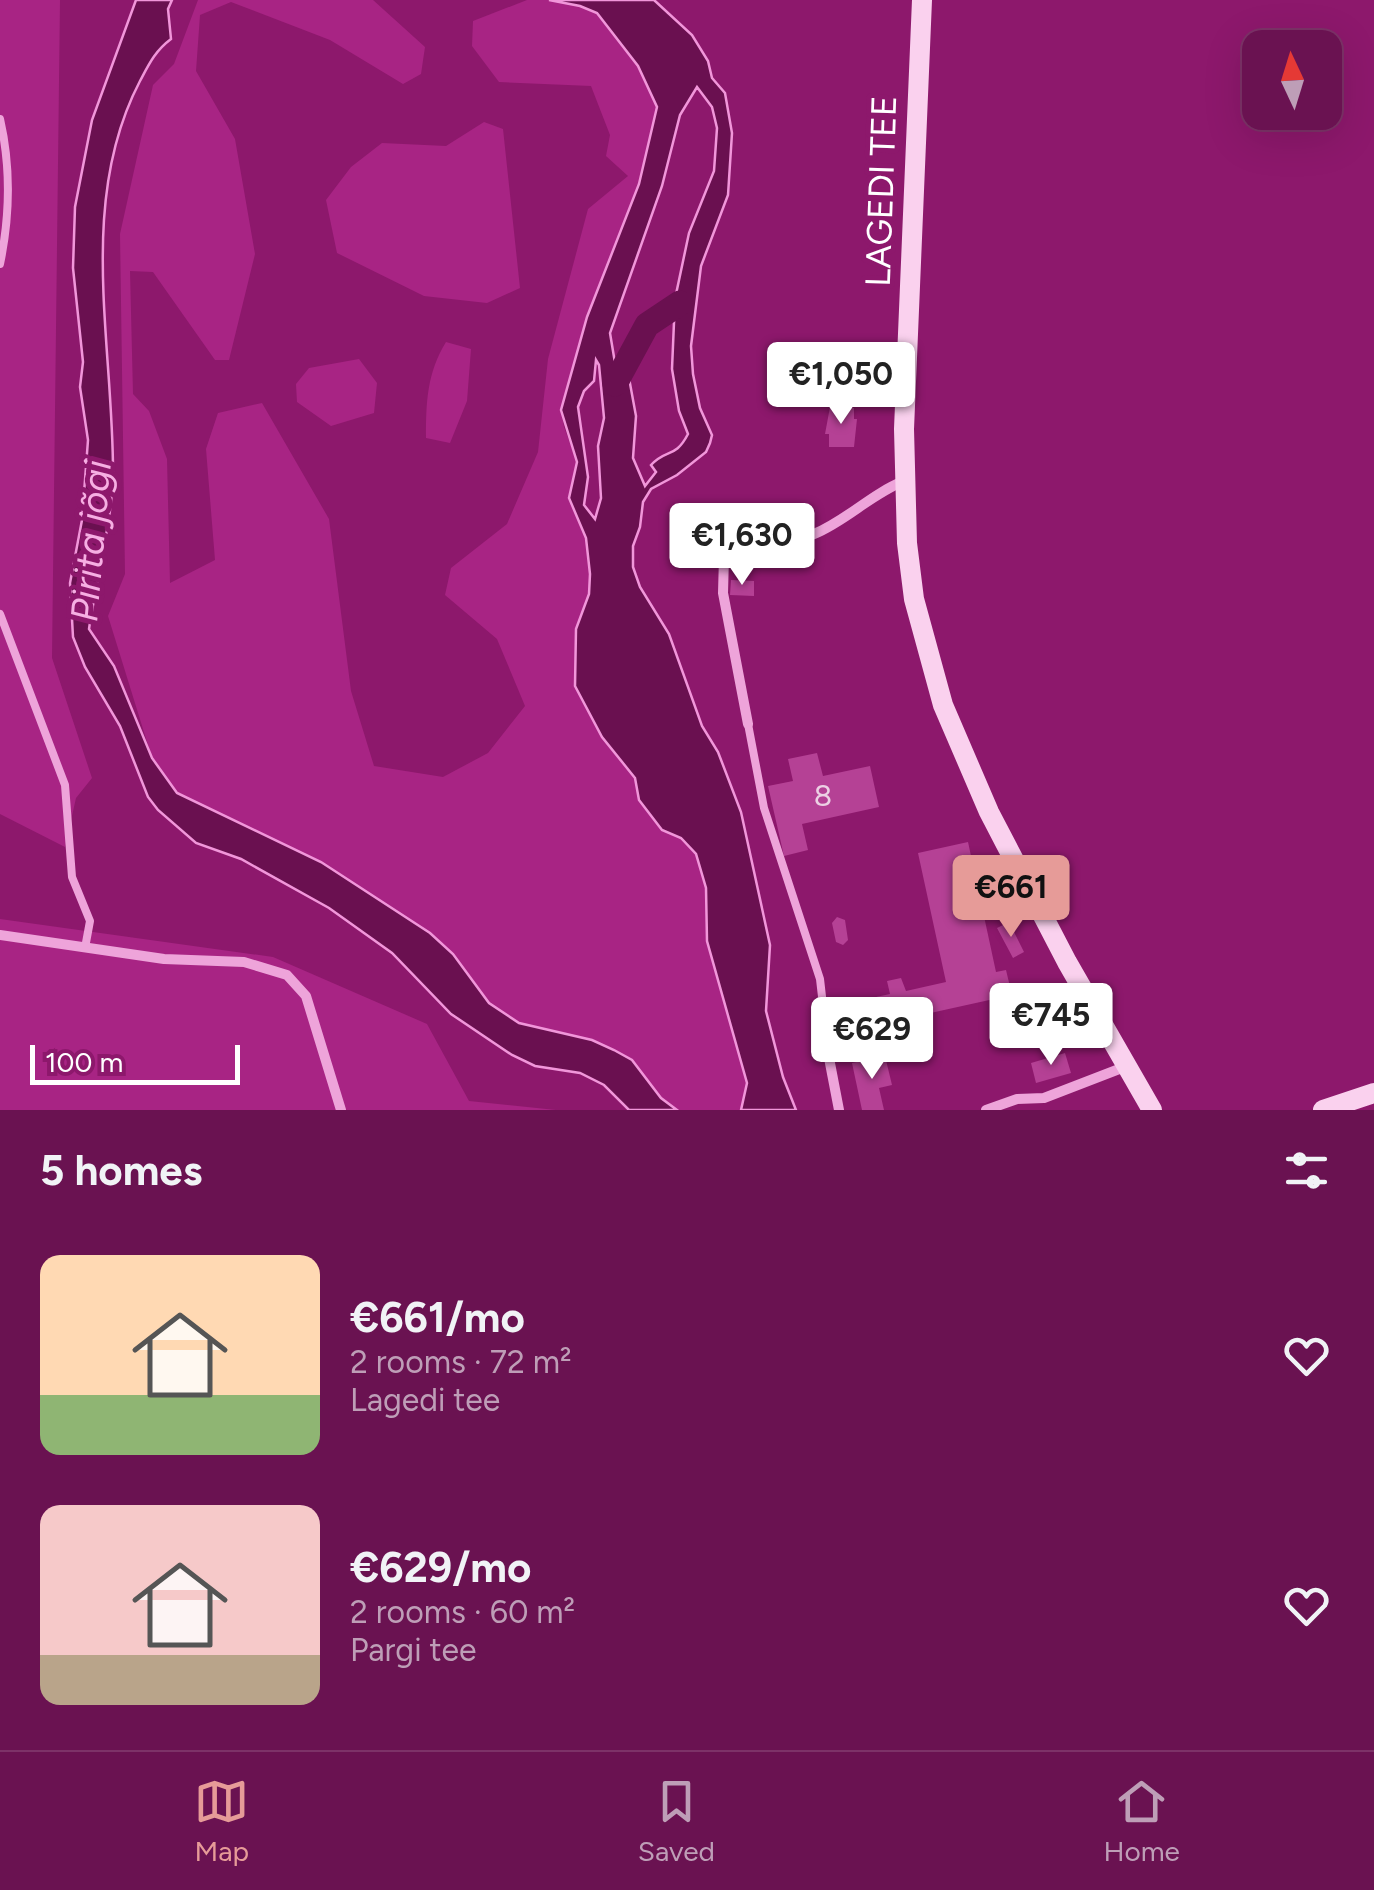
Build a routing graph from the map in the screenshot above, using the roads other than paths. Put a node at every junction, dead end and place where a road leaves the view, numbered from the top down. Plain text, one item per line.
1 (922, 0) edge
2 (0, 119) edge
3 (0, 264) edge
4 (904, 482) junction
5 (0, 614) edge
6 (748, 724) joint
7 (0, 935) edge
8 (85, 949) junction
9 (829, 1058) joint
10 (1128, 1065) junction
11 (1374, 1093) edge
12 (341, 1110) edge
13 (839, 1110) edge
14 (986, 1110) edge
15 (1152, 1110) edge
16 (1323, 1110) edge

1 - 4 street, LAGEDI TEE
2 - 3 lane
4 - 6 street
4 - 10 street, LAGEDI TEE
5 - 8 lane
6 - 9 lane
7 - 8 street
8 - 12 street
9 - 13 street
10 - 14 street
10 - 15 street, LAGEDI TEE
11 - 16 street

